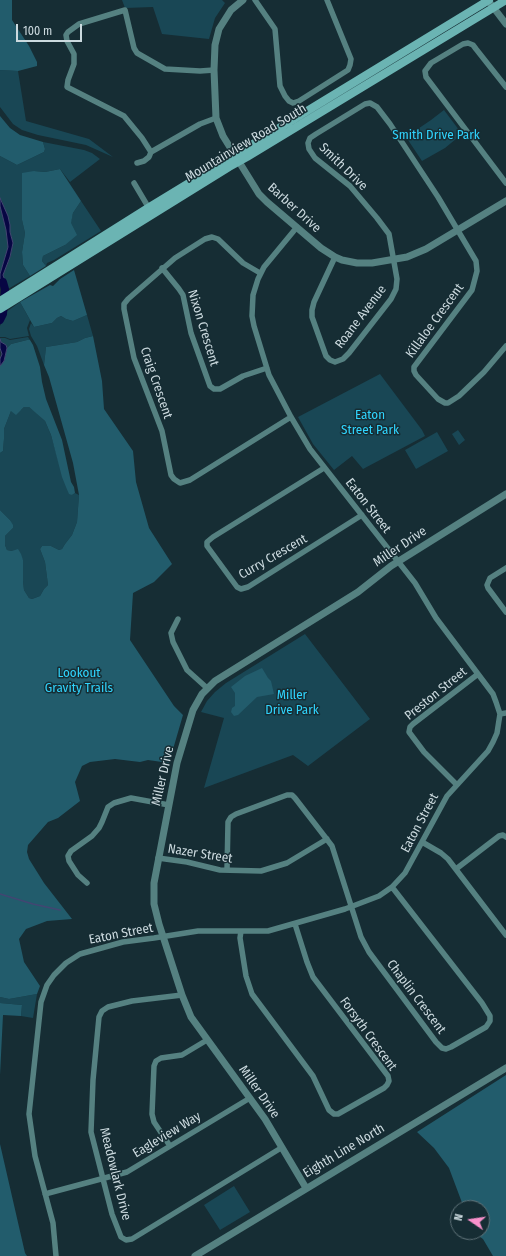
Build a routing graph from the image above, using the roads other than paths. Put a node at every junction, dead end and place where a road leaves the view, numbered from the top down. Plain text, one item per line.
1 (243, 0) edge
2 (255, 0) edge
3 (327, 0) edge
4 (496, 2) edge
5 (506, 24) edge
6 (214, 70) junction
7 (506, 87) edge
8 (216, 118) junction
9 (151, 152) junction
10 (238, 158) junction
11 (137, 163) dead end
12 (134, 183) dead end
13 (506, 183) edge
14 (506, 201) edge
15 (150, 211) junction
16 (297, 227) junction
17 (458, 230) junction
18 (335, 257) junction
19 (394, 259) junction
20 (162, 268) junction
21 (260, 273) junction
22 (48, 276) junction
23 (0, 301) edge
24 (0, 309) edge
25 (506, 346) edge
26 (267, 368) junction
27 (291, 418) junction
28 (324, 468) junction
29 (506, 494) edge
30 (362, 516) junction
31 (398, 561) junction
32 (506, 568) edge
33 (506, 612) edge
34 (178, 619) dead end
35 (478, 674) junction
36 (207, 688) junction
37 (506, 713) edge
38 (500, 714) junction
39 (456, 784) junction
40 (169, 805) junction
41 (506, 837) edge
42 (328, 839) junction
43 (422, 842) junction
44 (158, 858) junction
45 (456, 869) junction
46 (227, 870) junction
47 (87, 883) dead end
48 (392, 887) junction
49 (352, 907) junction
50 (295, 924) junction
51 (241, 931) junction
52 (506, 935) edge
53 (163, 937) junction
54 (182, 995) junction
55 (207, 1040) junction
56 (506, 1068) edge
57 (250, 1098) junction
58 (170, 1146) junction
59 (281, 1148) junction
60 (103, 1180) junction
61 (306, 1188) junction
62 (46, 1194) junction
63 (56, 1256) edge
64 (195, 1256) edge

1 - 6 street, Barber Drive
2 - 3 street
4 - 5 street
4 - 10 main road, Mountainview Road South
6 - 8 street, Barber Drive
6 - 9 street
7 - 13 street
8 - 9 street
8 - 10 street, Barber Drive
9 - 11 street
10 - 15 main road, Mountainview Road South
10 - 16 street, Barber Drive
12 - 15 street
14 - 17 street, Barber Drive
15 - 22 main road, Mountainview Road South
16 - 18 street, Barber Drive
16 - 21 street, Eaton Street
17 - 19 street, Barber Drive
17 - 19 street, Smith Drive
17 - 25 street, Killaloe Crescent
18 - 19 street, Barber Drive
18 - 19 street, Roane Avenue
20 - 21 street, Craig Crescent
20 - 26 street, Nixon Crescent
20 - 27 street, Craig Crescent
21 - 26 street, Eaton Street
22 - 23 main road, Mountainview Road South
22 - 24 main road, Mountainview Road South
26 - 27 street, Eaton Street
27 - 28 street, Eaton Street
28 - 30 street, Eaton Street
28 - 30 street, Curry Crescent
29 - 31 street, Miller Drive
30 - 31 street, Eaton Street
31 - 35 street, Eaton Street
31 - 36 street, Miller Drive
32 - 33 street
34 - 36 street
35 - 38 street, Eaton Street
35 - 39 street, Preston Street
36 - 40 street, Miller Drive
37 - 38 street
38 - 39 street, Eaton Street
39 - 43 street, Eaton Street
40 - 44 street, Miller Drive
40 - 47 street
41 - 45 street
42 - 46 street, Nazer Street
42 - 46 street
42 - 49 street
43 - 45 street
43 - 48 street, Eaton Street
44 - 46 street, Nazer Street
44 - 53 street, Miller Drive
45 - 52 street
48 - 49 street, Eaton Street
48 - 49 street, Chaplin Crescent
49 - 50 street, Eaton Street
50 - 51 street, Eaton Street
50 - 51 street, Forsyth Crescent
51 - 53 street, Eaton Street
53 - 54 street, Miller Drive
53 - 62 street, Eaton Street
54 - 55 street, Miller Drive
54 - 60 street, Meadowlark Drive
55 - 57 street, Miller Drive
55 - 58 street
56 - 61 street, Eighth Line North
57 - 58 street, Eagleview Way
57 - 59 street, Miller Drive
58 - 60 street, Eagleview Way
59 - 60 street, Meadowlark Drive
59 - 61 street, Miller Drive
60 - 62 street, Eagleview Way
61 - 64 street, Eighth Line North
62 - 63 street, Eaton Street

